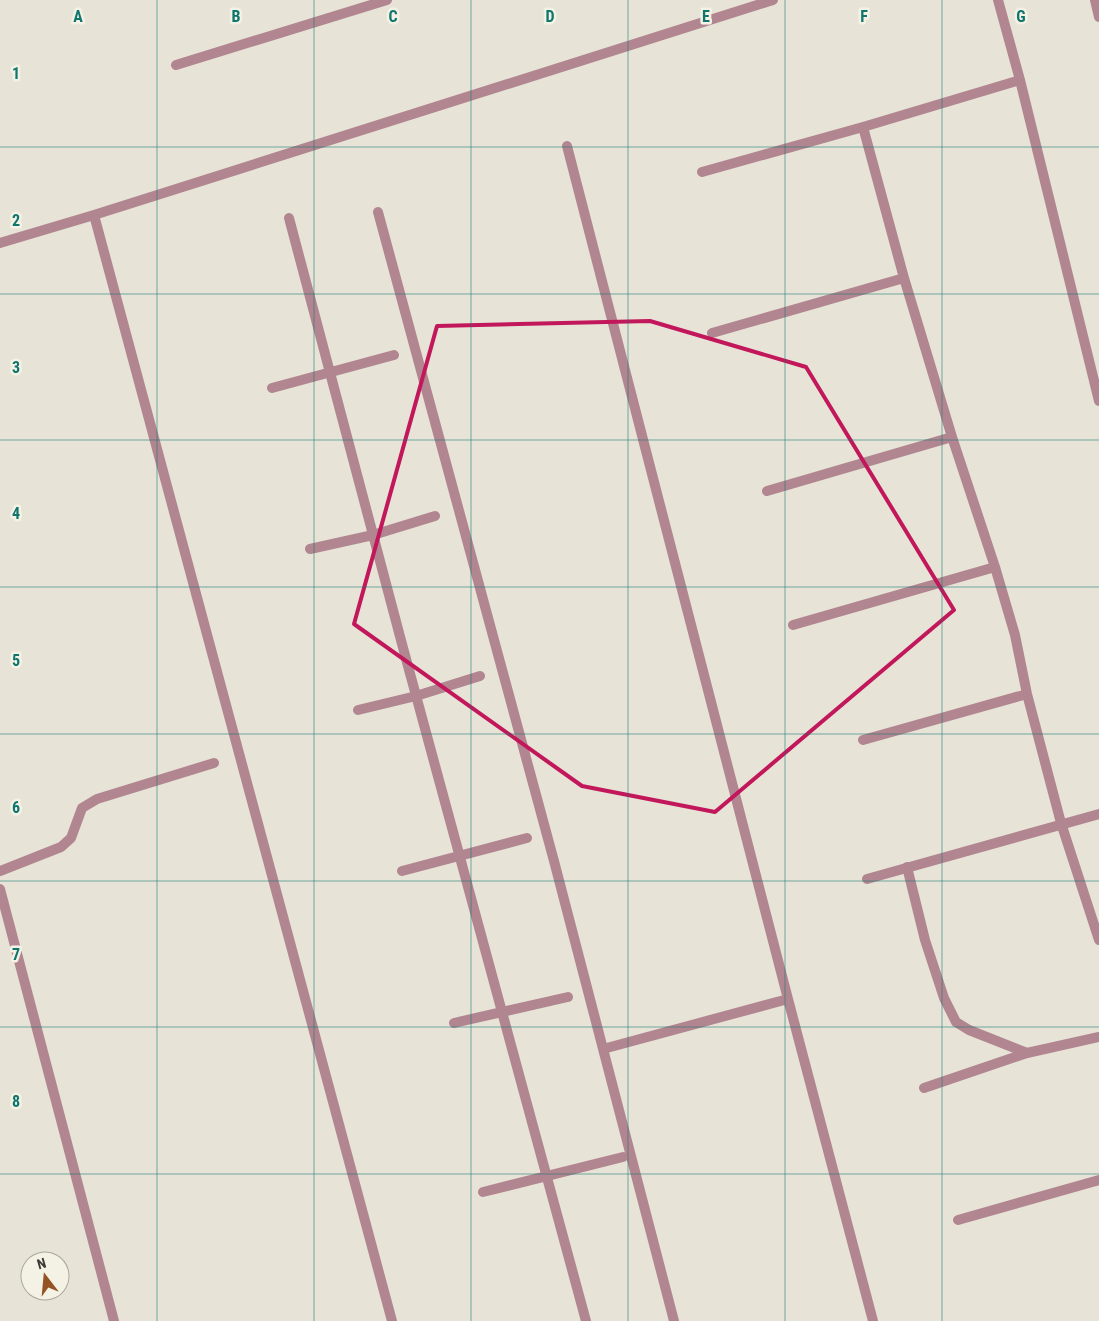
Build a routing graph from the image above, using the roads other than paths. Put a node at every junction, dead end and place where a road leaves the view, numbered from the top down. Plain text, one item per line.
1 (388, 0) edge
2 (773, 0) edge
3 (998, 0) edge
4 (1095, 0) edge
5 (1099, 17) edge
6 (176, 65) dead end
7 (1020, 80) junction
8 (863, 127) junction
9 (567, 146) dead end
10 (702, 172) dead end
11 (378, 212) dead end
12 (94, 215) junction
13 (290, 218) dead end
14 (0, 243) edge
15 (904, 278) junction
16 (712, 333) dead end
17 (394, 355) dead end
18 (331, 372) junction
19 (272, 388) dead end
20 (1099, 401) edge
21 (952, 437) junction
22 (767, 491) dead end
23 (435, 516) dead end
24 (373, 535) junction
25 (310, 549) dead end
26 (995, 567) junction
27 (793, 625) dead end
28 (480, 676) dead end
29 (1027, 694) junction
30 (416, 696) junction
31 (358, 710) dead end
32 (863, 740) dead end
33 (214, 763) dead end
34 (1099, 814) edge
35 (1061, 823) junction
36 (527, 838) dead end
37 (459, 856) junction
38 (907, 867) junction
39 (0, 871) edge
40 (402, 871) dead end
41 (867, 879) dead end
42 (0, 889) edge
43 (1099, 940) edge
44 (568, 997) dead end
45 (788, 999) junction
46 (502, 1012) junction
47 (454, 1023) dead end
48 (1099, 1038) edge
49 (603, 1049) junction
50 (1026, 1053) junction
51 (924, 1088) dead end
52 (623, 1157) dead end
53 (546, 1176) junction
54 (1099, 1180) edge
55 (483, 1192) dead end
56 (958, 1220) dead end
57 (114, 1321) edge
58 (392, 1321) edge
59 (586, 1321) edge
60 (674, 1321) edge
61 (873, 1321) edge

1 - 6 street
2 - 12 street
3 - 7 street
4 - 5 street
7 - 8 street
7 - 20 street
8 - 10 street
8 - 15 street
9 - 45 street
11 - 49 street
12 - 14 street
12 - 58 street
13 - 18 street
15 - 16 street
15 - 21 street
17 - 18 street
18 - 19 street
18 - 24 street
21 - 22 street
21 - 26 street
23 - 24 street
24 - 25 street
24 - 30 street
26 - 27 street
26 - 29 street
28 - 30 street
29 - 32 street
29 - 35 street
30 - 31 street
30 - 37 street
33 - 39 street
34 - 35 street
35 - 38 street
35 - 43 street
36 - 37 street
37 - 40 street
37 - 46 street
38 - 41 street
38 - 50 street
42 - 57 street
44 - 46 street
45 - 49 street
45 - 61 street
46 - 47 street
46 - 53 street
48 - 50 street
49 - 60 street
50 - 51 street
52 - 53 street
53 - 55 street
53 - 59 street
54 - 56 street

